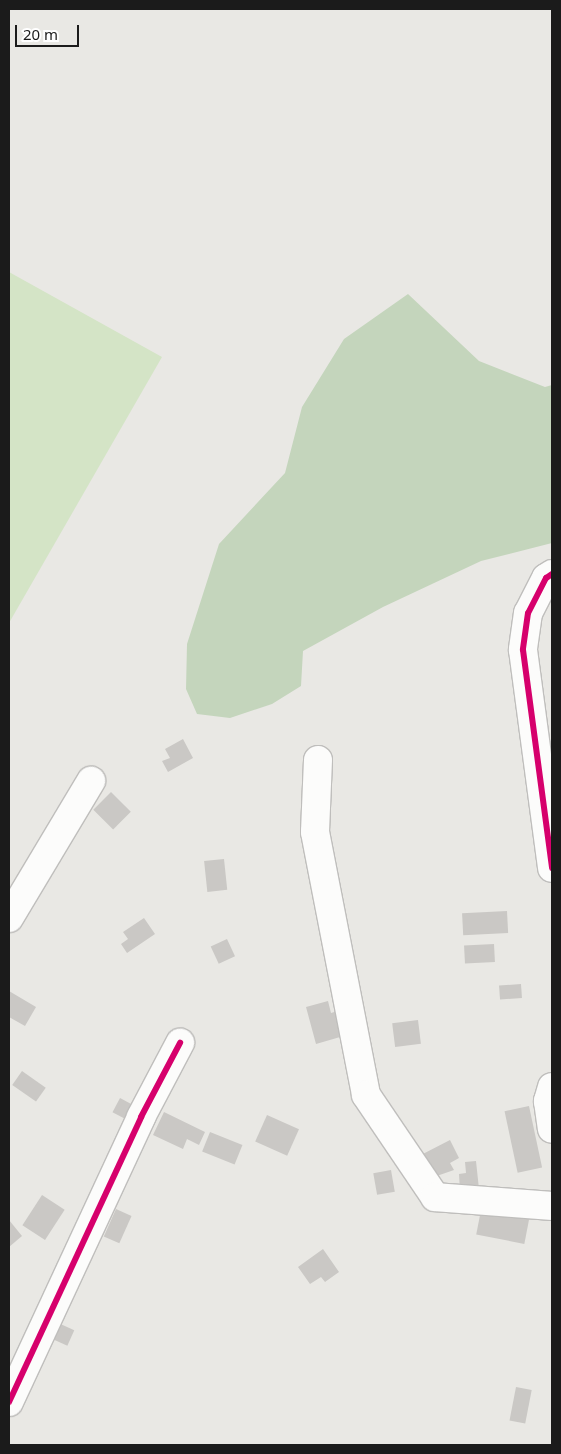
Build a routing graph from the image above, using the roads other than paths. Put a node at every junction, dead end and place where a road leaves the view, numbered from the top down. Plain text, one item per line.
1 (552, 574) edge
2 (318, 760) dead end
3 (91, 781) dead end
4 (552, 868) edge
5 (9, 918) edge
6 (180, 1043) dead end
7 (552, 1087) edge
8 (552, 1129) edge
9 (552, 1206) edge
10 (9, 1402) edge

1 - 4 street
2 - 9 street
3 - 5 street
6 - 10 street
7 - 8 street

